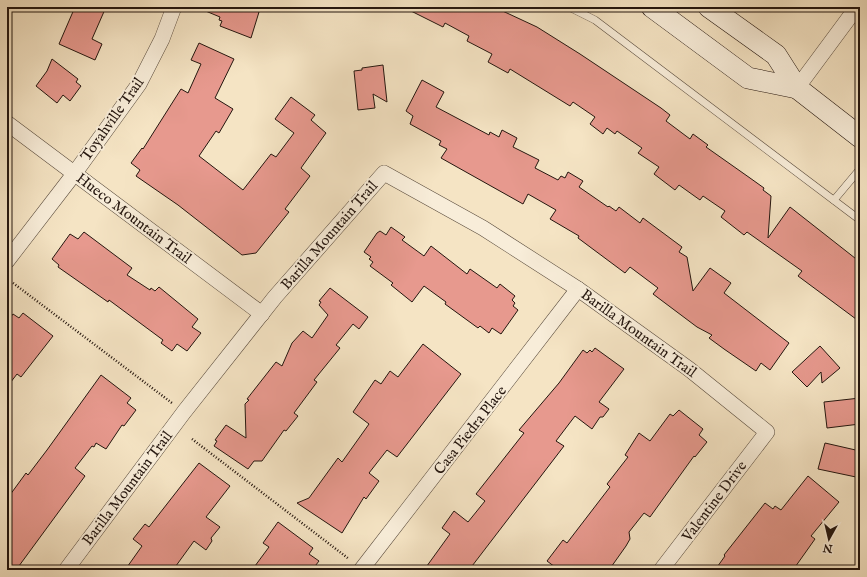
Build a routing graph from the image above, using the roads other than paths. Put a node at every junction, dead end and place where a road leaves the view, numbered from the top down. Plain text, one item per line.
1 (174, 7) edge
2 (569, 7) edge
3 (652, 7) edge
4 (708, 7) edge
5 (857, 7) edge
6 (797, 88) junction
7 (7, 123) edge
8 (860, 137) edge
9 (860, 169) edge
10 (74, 174) junction
11 (834, 200) junction
12 (860, 220) edge
13 (7, 261) edge
14 (578, 289) junction
15 (262, 314) junction
16 (766, 432) joint
17 (66, 570) edge
18 (361, 570) edge
19 (661, 570) edge

1 - 10 street, Toyahville Trail
2 - 11 lane
3 - 6 main road
4 - 6 main road
5 - 6 street
6 - 8 main road
7 - 10 street, Hueco Mountain Trail
9 - 11 lane
10 - 13 street, Toyahville Trail
10 - 15 street, Hueco Mountain Trail
11 - 12 lane
14 - 15 street, Barilla Mountain Trail
14 - 16 street, Barilla Mountain Trail
14 - 18 street, Casa Piedra Place
15 - 17 street, Barilla Mountain Trail
16 - 19 street, Valentine Drive

